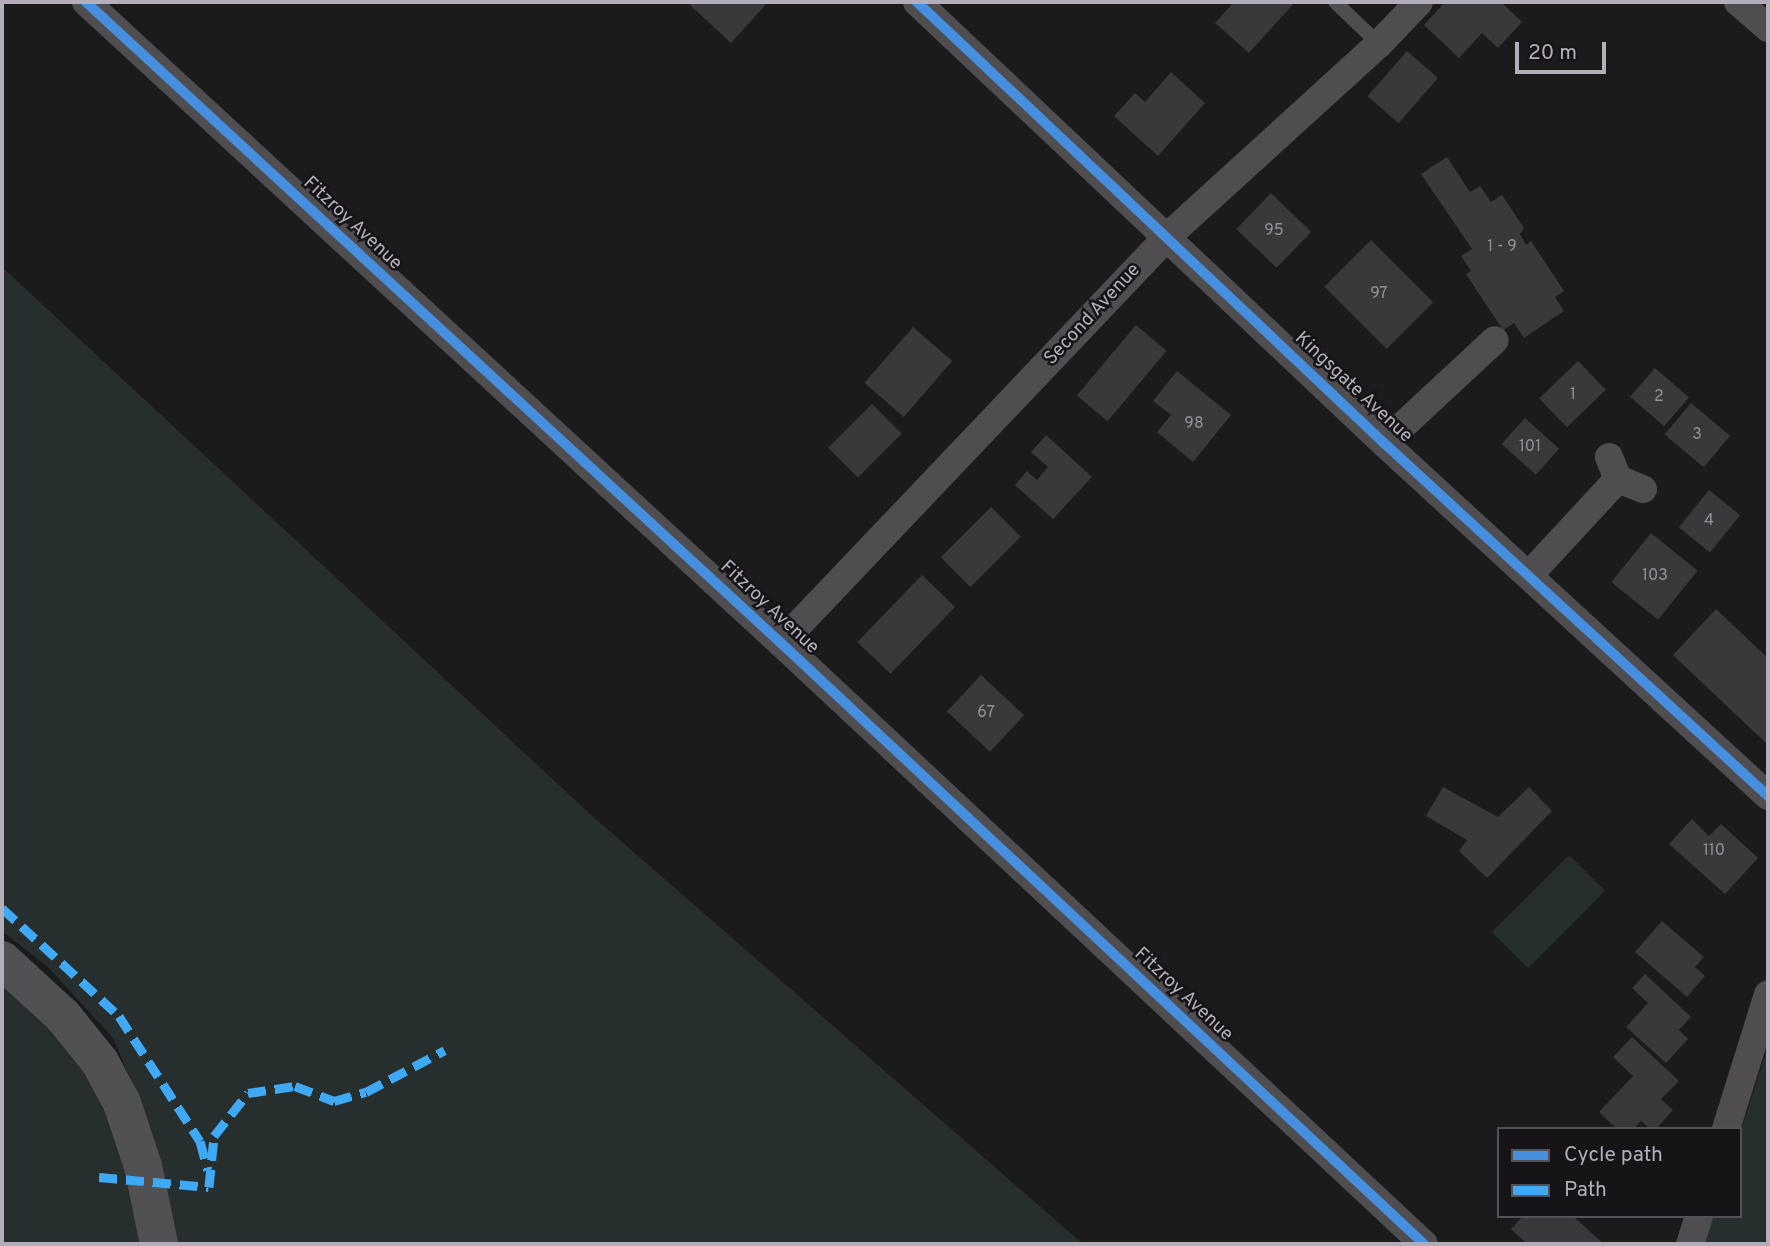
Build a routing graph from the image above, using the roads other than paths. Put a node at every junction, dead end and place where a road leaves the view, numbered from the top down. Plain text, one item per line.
1 (86, 2) edge
2 (917, 2) edge
3 (1335, 2) edge
4 (1419, 2) edge
5 (1738, 2) edge
6 (1768, 28) edge
7 (1379, 44) junction
8 (1168, 236) junction
9 (1495, 340) dead end
10 (1384, 443) junction
11 (1623, 475) dead end
12 (1530, 574) junction
13 (782, 643) junction
14 (1768, 796) edge
15 (2, 960) edge
16 (1768, 994) edge
17 (1727, 1127) edge
18 (1698, 1218) edge
19 (159, 1244) edge
20 (1424, 1244) edge
21 (1690, 1244) edge

1 - 13 street, Fitzroy Avenue
2 - 8 street, Kingsgate Avenue
3 - 7 lane
4 - 7 street, Second Avenue
5 - 6 street
7 - 8 street, Second Avenue
8 - 10 street, Kingsgate Avenue
8 - 13 street, Second Avenue
9 - 10 street
10 - 12 street, Kingsgate Avenue
11 - 12 street
12 - 14 street, Kingsgate Avenue
13 - 20 street, Fitzroy Avenue
15 - 19 main road
16 - 17 street
18 - 21 street

